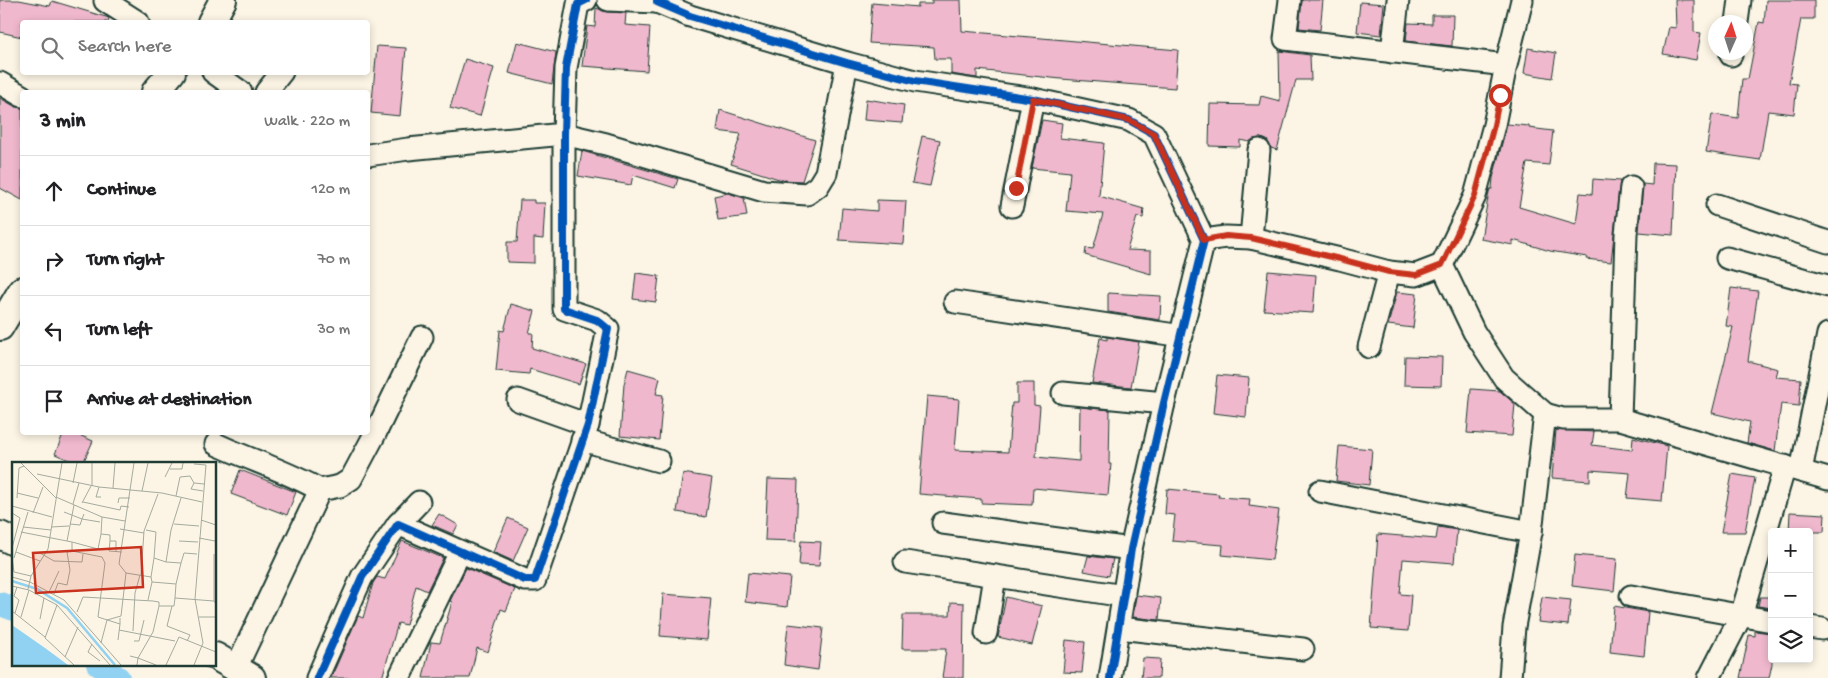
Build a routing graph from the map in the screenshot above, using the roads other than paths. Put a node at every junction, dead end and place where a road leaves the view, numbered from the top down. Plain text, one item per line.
1 (223, 0) edge
2 (586, 0) edge
3 (608, 0) edge
4 (1290, 0) edge
5 (1398, 0) edge
6 (1522, 0) edge
7 (1740, 0) edge
8 (105, 1) edge
9 (657, 1) edge
10 (1738, 15) edge
11 (135, 20) edge
12 (212, 20) edge
13 (1392, 52) junction
14 (847, 63) junction
15 (1506, 65) junction
16 (169, 75) edge
17 (217, 75) edge
18 (280, 75) edge
19 (0, 83) edge
20 (157, 90) edge
21 (238, 90) edge
22 (268, 90) edge
23 (20, 95) edge
24 (1033, 99) junction
25 (564, 134) junction
26 (1259, 150) dead end
27 (370, 155) edge
28 (1630, 186) dead end
29 (1717, 205) dead end
30 (1012, 206) dead end
31 (1251, 238) junction
32 (1204, 240) junction
33 (1828, 242) edge
34 (1727, 258) dead end
35 (1442, 265) junction
36 (1389, 272) junction
37 (1828, 286) edge
38 (20, 293) edge
39 (955, 302) dead end
40 (0, 326) edge
41 (1828, 334) edge
42 (1182, 336) junction
43 (422, 337) dead end
44 (1369, 347) dead end
45 (1063, 393) dead end
46 (518, 400) dead end
47 (1164, 403) junction
48 (1545, 414) junction
49 (1620, 420) junction
50 (585, 433) junction
51 (216, 444) dead end
52 (659, 461) dead end
53 (1793, 469) junction
54 (1828, 479) edge
55 (320, 490) junction
56 (1320, 491) dead end
57 (419, 502) dead end
58 (943, 523) dead end
59 (398, 524) junction
60 (1531, 532) junction
61 (0, 535) edge
62 (12, 541) edge
63 (1131, 549) junction
64 (460, 552) junction
65 (905, 562) dead end
66 (995, 576) junction
67 (1124, 596) junction
68 (1631, 596) dead end
69 (1741, 616) junction
70 (1768, 620) edge
71 (1119, 628) junction
72 (986, 633) dead end
73 (1303, 649) dead end
74 (234, 668) edge
75 (317, 678) edge
76 (399, 678) edge
77 (1110, 678) edge
78 (1510, 678) edge
79 (1709, 678) edge

1 - 12 street
2 - 25 street
3 - 9 street
4 - 13 street
5 - 13 street
6 - 15 street
7 - 10 street
8 - 11 street
9 - 14 street
13 - 15 street
14 - 24 street
14 - 25 street
15 - 35 street
16 - 20 street
17 - 21 street
18 - 22 street
19 - 23 street
24 - 30 street
24 - 32 street
25 - 27 street
25 - 50 street
26 - 31 street
28 - 49 street
29 - 33 street
31 - 32 street
31 - 36 street
32 - 42 street
34 - 37 street
35 - 36 street
35 - 48 street
36 - 44 street
38 - 40 street
39 - 42 street
41 - 53 street
42 - 47 street
43 - 55 street
45 - 47 street
46 - 50 street
47 - 63 street
48 - 49 street
48 - 60 street
49 - 53 street
50 - 52 street
50 - 64 street
51 - 55 street
53 - 54 street
53 - 69 street
55 - 74 street
56 - 60 street
57 - 59 street
58 - 63 street
59 - 64 street
59 - 75 street
60 - 78 street
61 - 62 street
63 - 67 street
64 - 76 street
65 - 66 street
66 - 67 street
66 - 72 street
67 - 71 street
68 - 69 street
69 - 70 street
69 - 79 street
71 - 73 street
71 - 77 street

